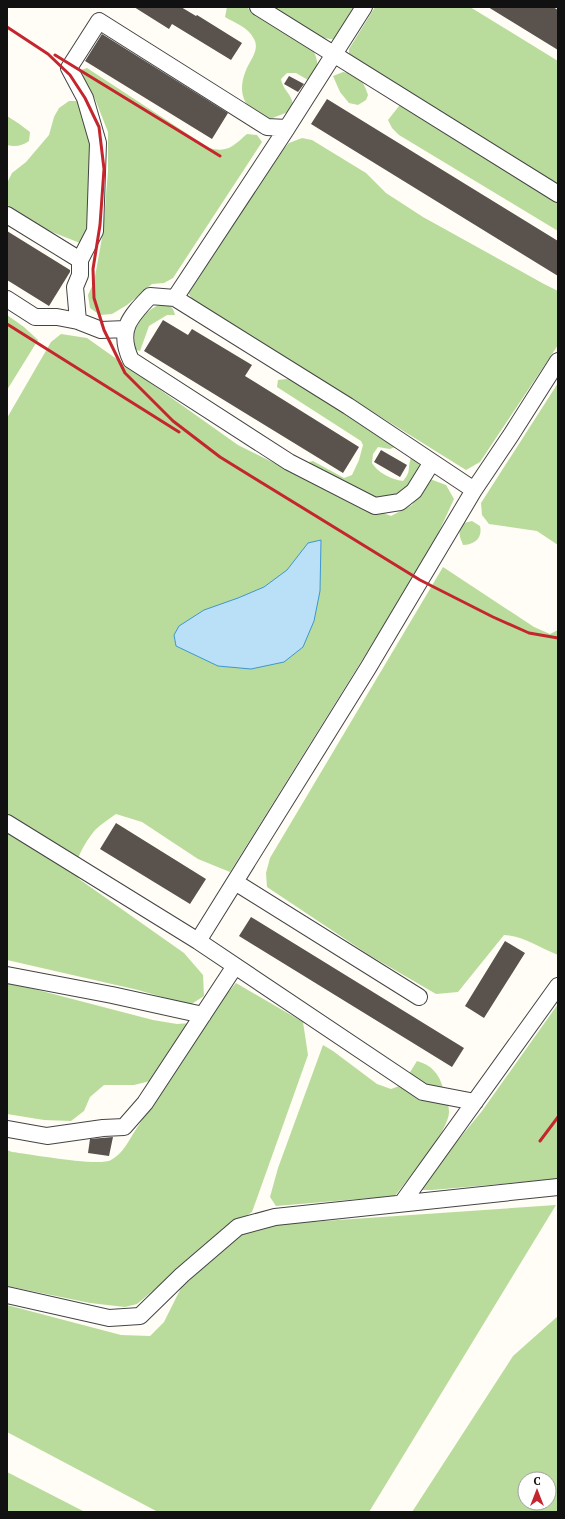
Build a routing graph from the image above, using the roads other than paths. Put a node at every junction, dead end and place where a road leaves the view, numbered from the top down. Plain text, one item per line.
1 (258, 7) edge
2 (364, 7) edge
3 (334, 54) junction
4 (287, 128) junction
5 (558, 194) edge
6 (7, 215) edge
7 (80, 260) junction
8 (175, 298) junction
9 (7, 299) edge
10 (78, 321) junction
11 (126, 329) junction
12 (558, 361) edge
13 (432, 462) junction
14 (474, 490) junction
15 (7, 823) edge
16 (235, 882) junction
17 (198, 942) junction
18 (234, 966) junction
19 (7, 975) edge
20 (558, 986) edge
21 (419, 997) dead end
22 (203, 1015) junction
23 (475, 1102) junction
24 (8, 1129) dead end
25 (558, 1187) edge
26 (402, 1204) junction
27 (7, 1295) edge

1 - 3 lane
2 - 3 lane
3 - 4 lane
3 - 5 lane
4 - 7 lane
4 - 8 lane
6 - 7 lane
7 - 10 lane
8 - 11 lane
8 - 13 lane
9 - 10 lane
10 - 11 lane
11 - 13 lane
12 - 14 lane
13 - 14 lane
14 - 16 lane
15 - 17 lane
16 - 17 lane
16 - 21 lane
17 - 18 lane
18 - 22 lane
18 - 23 lane
19 - 22 lane
20 - 23 lane
22 - 24 lane
23 - 26 lane
25 - 26 lane
26 - 27 lane

